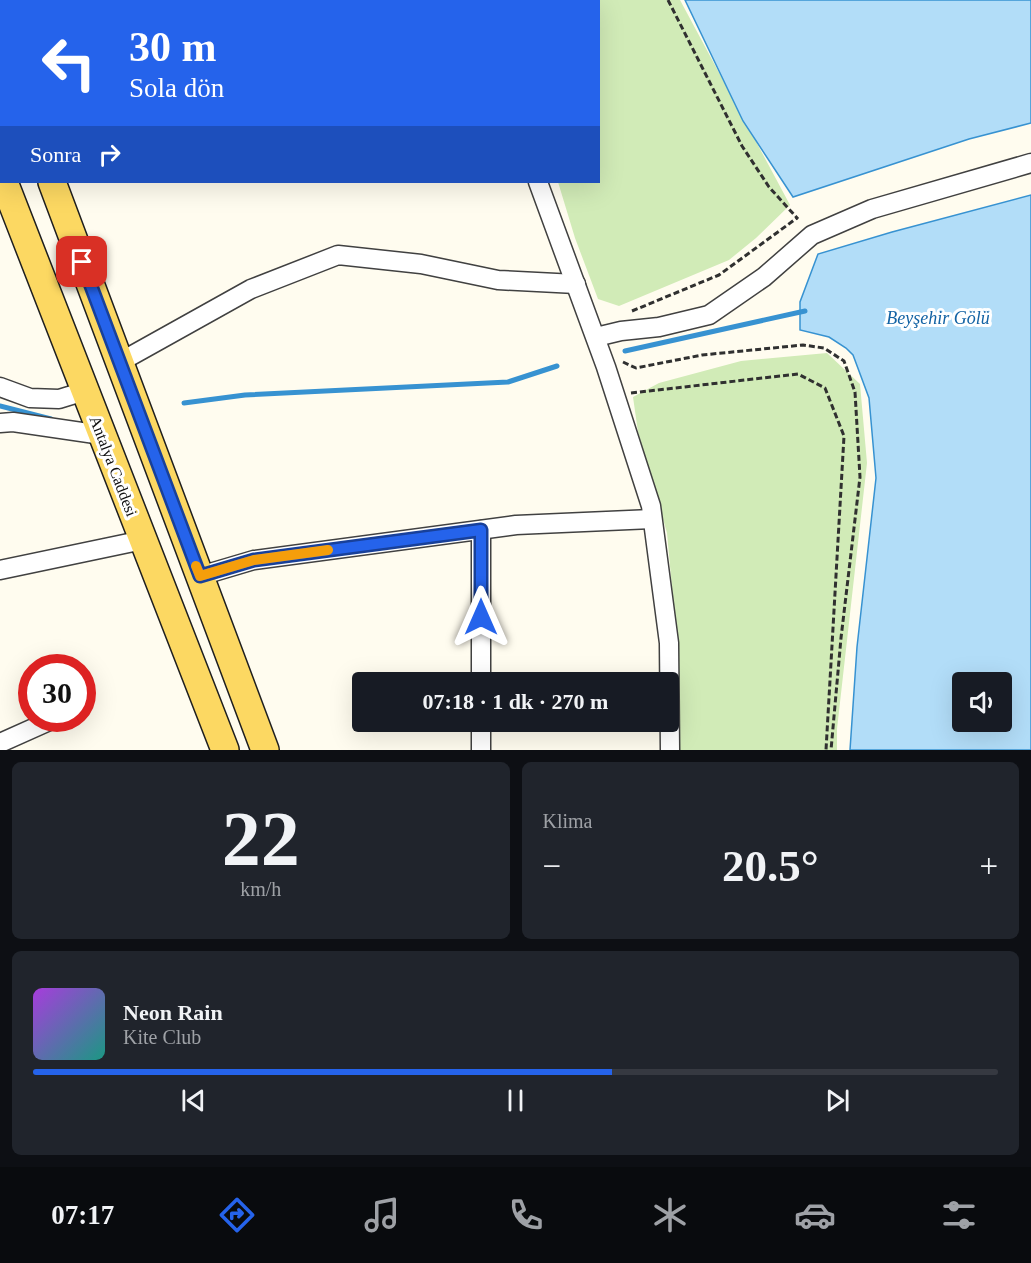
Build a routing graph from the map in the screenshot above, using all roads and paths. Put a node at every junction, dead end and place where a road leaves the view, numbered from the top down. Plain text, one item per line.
1 (668, 0) edge
2 (1031, 163) edge
3 (4, 183) edge
4 (52, 183) edge
5 (538, 183) edge
6 (797, 218) junction
7 (812, 235) junction
8 (576, 284) junction
9 (604, 335) junction
10 (120, 362) junction
11 (0, 387) edge
12 (85, 391) junction
13 (615, 394) junction
14 (0, 423) edge
15 (102, 435) junction
16 (652, 519) junction
17 (481, 530) junction
18 (143, 540) junction
19 (0, 570) edge
20 (200, 576) junction
21 (481, 672) edge
22 (25, 732) edge
23 (481, 732) edge
24 (0, 743) edge
25 (225, 750) edge
26 (264, 750) edge
27 (481, 750) edge
28 (670, 750) edge
29 (826, 750) edge
30 (831, 750) edge

1 - 6 path
2 - 7 street
3 - 12 main road, Antalya Caddesi
4 - 10 main road
5 - 8 street
6 - 7 path
6 - 9 path
7 - 9 street
8 - 9 street
8 - 10 street
9 - 13 street
9 - 30 path
10 - 20 main road
11 - 12 street
12 - 15 main road, Antalya Caddesi
13 - 16 street
13 - 29 path
14 - 15 street
15 - 18 main road, Antalya Caddesi
16 - 17 street
16 - 28 street
17 - 20 street
17 - 21 street
18 - 19 street
18 - 25 main road, Antalya Caddesi
20 - 26 main road
22 - 24 street
23 - 27 street

